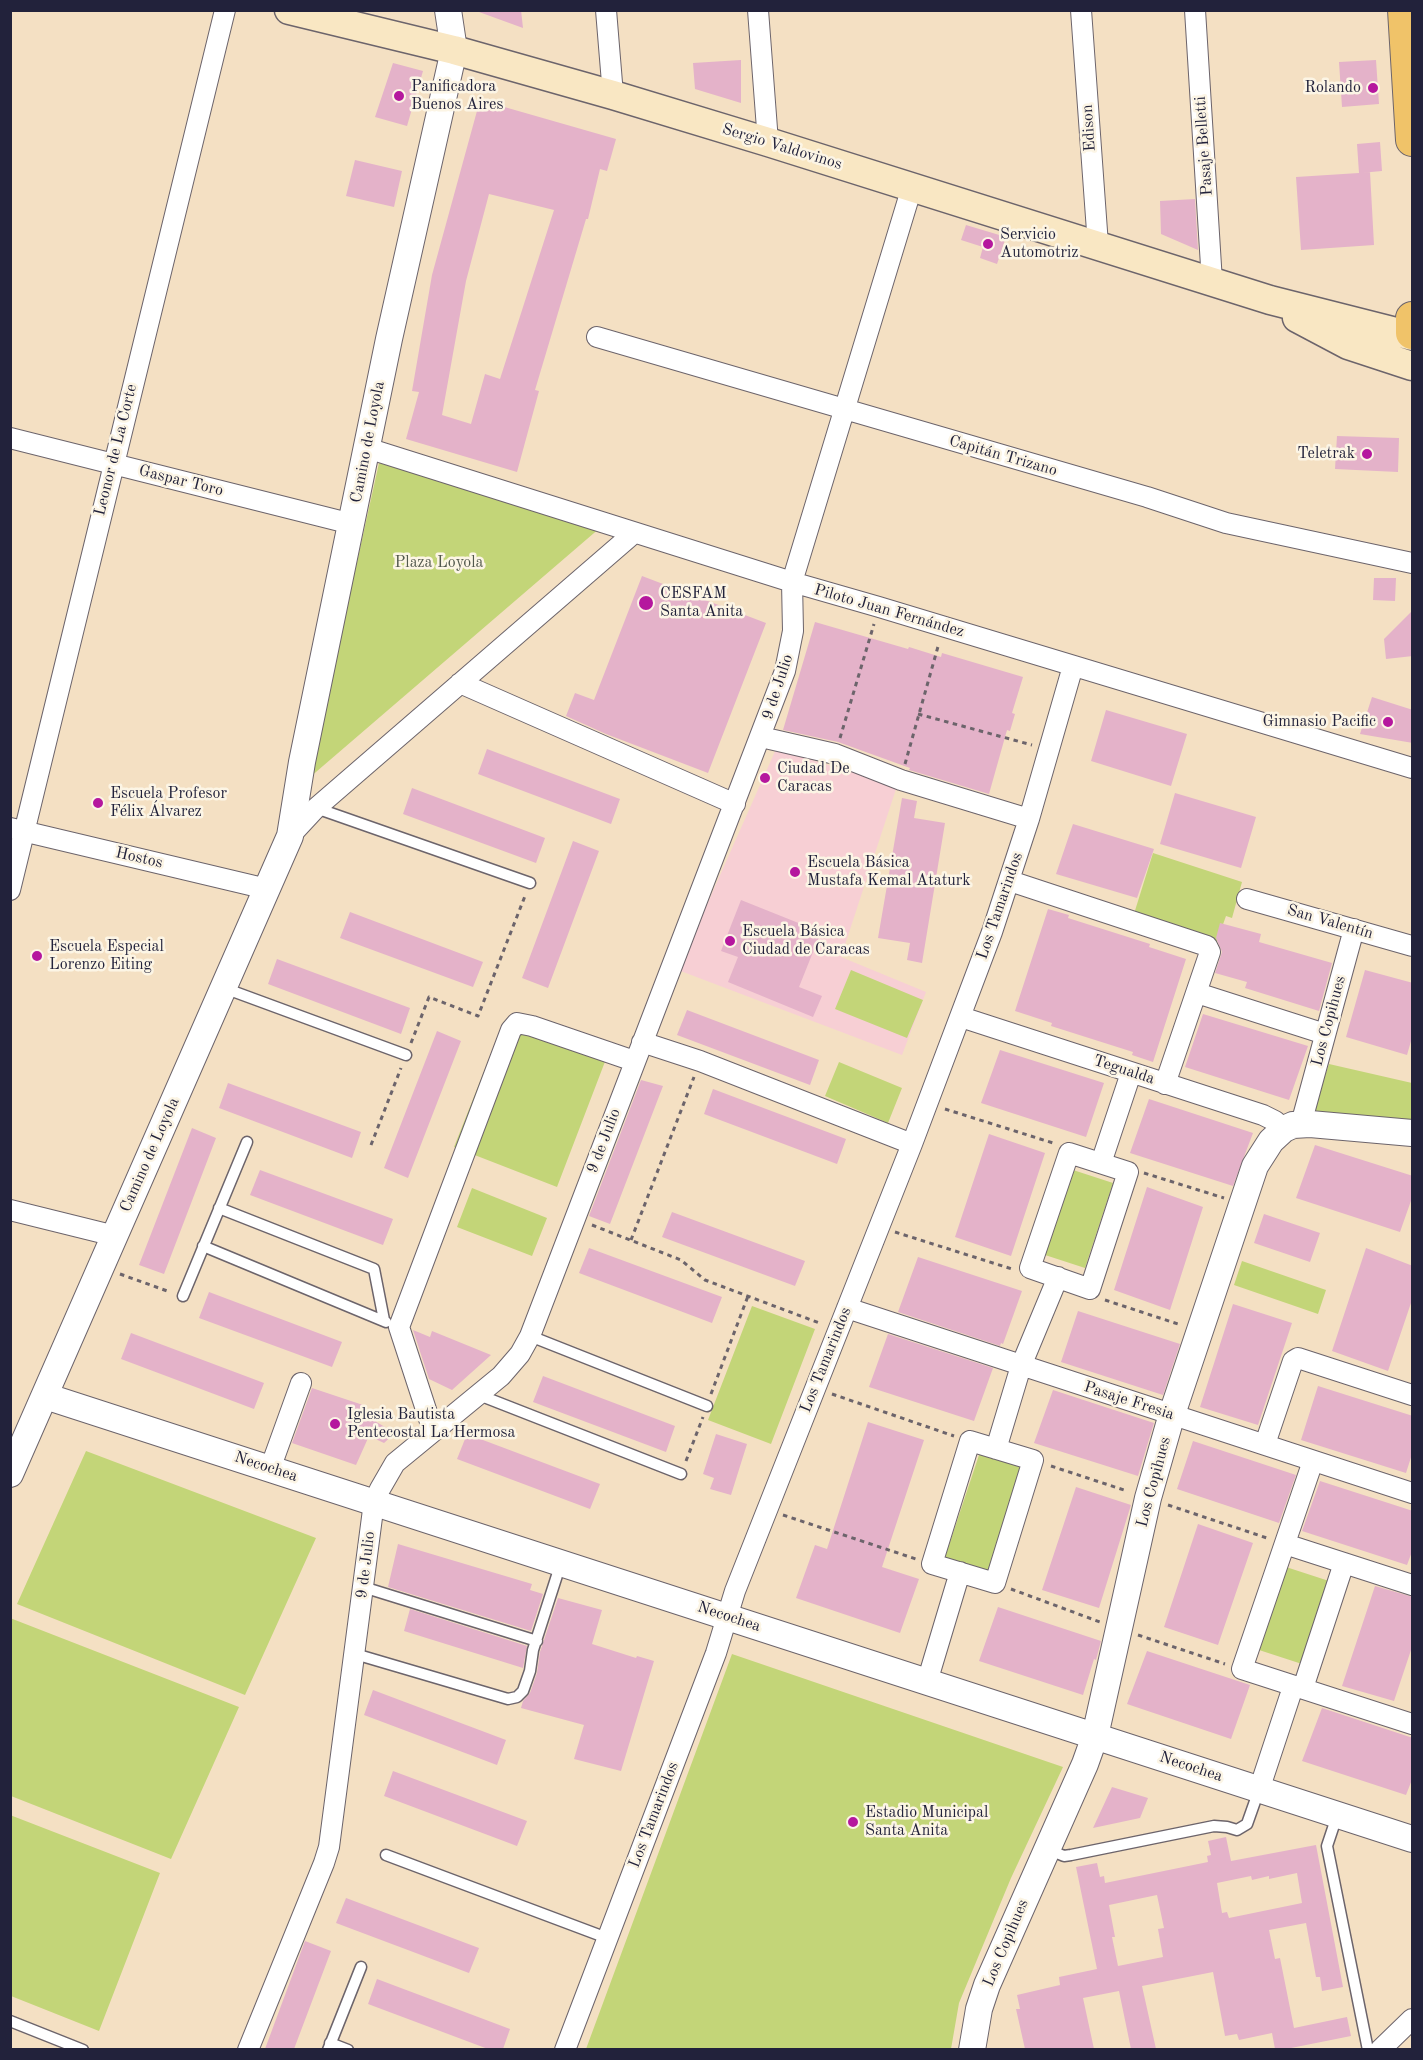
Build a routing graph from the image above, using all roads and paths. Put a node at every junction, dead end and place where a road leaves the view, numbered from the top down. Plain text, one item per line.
1 (225, 10) edge
2 (289, 10) edge
3 (448, 10) edge
4 (606, 10) edge
5 (758, 10) edge
6 (1080, 10) edge
7 (1195, 10) edge
8 (1404, 10) edge
9 (454, 50) junction
10 (1411, 92) edge
11 (613, 96) junction
12 (1413, 140) edge
13 (768, 142) junction
14 (912, 187) junction
15 (1098, 245) junction
16 (1212, 282) junction
17 (1270, 300) junction
18 (1413, 318) edge
19 (1413, 335) edge
20 (597, 338) dead end
21 (1413, 366) edge
22 (844, 409) junction
23 (10, 438) edge
24 (367, 448) junction
25 (113, 464) junction
26 (352, 524) junction
27 (634, 532) junction
28 (1413, 563) edge
29 (792, 582) junction
30 (879, 607) junction
31 (943, 627) junction
32 (1073, 666) junction
33 (460, 683) junction
34 (918, 714) junction
35 (761, 737) junction
36 (1049, 750) junction
37 (835, 754) junction
38 (1413, 768) edge
39 (901, 780) junction
40 (735, 804) junction
41 (316, 808) junction
42 (1029, 819) junction
43 (18, 830) edge
44 (290, 836) junction
45 (1010, 881) junction
46 (530, 883) joint
47 (267, 889) junction
48 (10, 890) edge
49 (1247, 898) dead end
50 (1354, 929) junction
51 (1413, 946) edge
52 (224, 988) junction
53 (1197, 993) junction
54 (961, 1017) junction
55 (1325, 1034) junction
56 (642, 1041) junction
57 (406, 1056) junction
58 (634, 1061) junction
59 (700, 1061) junction
60 (1131, 1073) junction
61 (1165, 1084) junction
62 (928, 1103) junction
63 (1292, 1127) junction
64 (1413, 1133) edge
65 (247, 1142) dead end
66 (912, 1144) junction
67 (371, 1145) dead end
68 (1069, 1153) junction
69 (1101, 1163) junction
70 (1128, 1172) junction
71 (1242, 1204) junction
72 (219, 1208) junction
73 (10, 1210) edge
74 (574, 1218) junction
75 (879, 1226) junction
76 (115, 1236) junction
77 (631, 1240) junction
78 (203, 1246) junction
79 (101, 1268) junction
80 (1030, 1268) junction
81 (1058, 1278) junction
82 (1090, 1288) junction
83 (183, 1296) joint
84 (748, 1296) junction
85 (847, 1308) junction
86 (391, 1324) junction
87 (837, 1330) junction
88 (1200, 1331) junction
89 (530, 1336) junction
90 (1021, 1366) junction
91 (301, 1383) dead end
92 (814, 1388) junction
93 (479, 1395) junction
94 (1413, 1395) edge
95 (45, 1396) junction
96 (707, 1406) junction
97 (1172, 1414) junction
98 (433, 1431) junction
99 (970, 1441) junction
100 (1265, 1444) junction
101 (996, 1449) junction
102 (1313, 1461) junction
103 (270, 1469) junction
104 (10, 1474) edge
105 (681, 1474) joint
106 (1413, 1493) edge
107 (374, 1502) junction
108 (767, 1510) junction
109 (1286, 1544) junction
110 (561, 1563) junction
111 (1344, 1563) junction
112 (932, 1564) junction
113 (960, 1572) junction
114 (1413, 1586) edge
115 (363, 1587) junction
116 (727, 1617) junction
117 (537, 1641) junction
118 (355, 1654) junction
119 (927, 1682) junction
120 (1298, 1687) junction
121 (1412, 1724) edge
122 (1095, 1736) junction
123 (1259, 1790) junction
124 (1338, 1815) junction
125 (1413, 1839) edge
126 (1047, 1849) junction
127 (386, 1855) dead end
128 (608, 1938) junction
129 (361, 1967) dead end
130 (1413, 2019) edge
131 (10, 2020) edge
132 (329, 2046) edge
133 (83, 2049) edge
134 (248, 2049) edge
135 (348, 2049) edge
136 (565, 2049) edge
137 (972, 2049) edge
138 (1368, 2049) edge
139 (1380, 2049) edge

1 - 25 street, Leonor de La Corte
2 - 9 main road, Sergio Valdovinos
3 - 9 street
4 - 11 street
5 - 13 street
6 - 15 street, Edison
7 - 16 street, Pasaje Belletti
8 - 10 main road
9 - 11 main road, Sergio Valdovinos
9 - 24 street, Camino de Loyola
10 - 12 main road
11 - 13 main road, Sergio Valdovinos
13 - 14 main road, Sergio Valdovinos
14 - 15 main road, Sergio Valdovinos
14 - 22 street, 9 de Julio
15 - 16 main road, Sergio Valdovinos
16 - 17 main road, Sergio Valdovinos
17 - 19 main road, Sergio Valdovinos
17 - 21 main road, Sergio Valdovinos
18 - 19 main road
20 - 22 street, Capitán Trizano
22 - 28 street, Capitán Trizano
22 - 29 street, 9 de Julio
23 - 25 street, Gaspar Toro
24 - 26 street, Camino de Loyola
24 - 27 street, Piloto Juan Fernández
25 - 26 street, Gaspar Toro
25 - 43 street, Leonor de La Corte
26 - 44 street, Camino de Loyola
27 - 29 street, Piloto Juan Fernández
27 - 33 street, Camino de Loyola
29 - 30 street, Piloto Juan Fernández
29 - 35 street, 9 de Julio
30 - 31 street, Piloto Juan Fernández
30 - 37 path
31 - 32 street, Piloto Juan Fernández
31 - 34 path
32 - 36 street, Los Tamarindos
32 - 38 street, Piloto Juan Fernández
33 - 40 street
33 - 41 street, Camino de Loyola
34 - 36 path
34 - 39 path
35 - 37 street
35 - 40 street, 9 de Julio
36 - 42 street, Los Tamarindos
37 - 39 street
39 - 42 street
40 - 56 street, 9 de Julio
41 - 44 street, Camino de Loyola
41 - 46 lane
42 - 45 street, Los Tamarindos
43 - 47 street, Hostos
43 - 48 street, Leonor de La Corte
44 - 47 street, Camino de Loyola
45 - 53 street
45 - 54 street, Los Tamarindos
46 - 57 path
47 - 52 street, Camino de Loyola
49 - 50 street, San Valentín
50 - 51 street, San Valentín
50 - 55 street, Los Copihues
52 - 57 lane
52 - 76 street, Camino de Loyola
53 - 55 street
53 - 61 street
54 - 60 street, Tegualda
54 - 62 street, Los Tamarindos
55 - 63 street, Los Copihues
56 - 58 street, 9 de Julio
56 - 59 street
57 - 67 path
58 - 74 street, 9 de Julio
58 - 86 street
59 - 66 street
59 - 77 path
60 - 61 street, Tegualda
60 - 69 street
61 - 63 street, Tegualda
62 - 66 street, Los Tamarindos
62 - 68 path
63 - 64 street, Tegualda
63 - 71 street, Los Copihues
65 - 72 lane
66 - 75 street, Los Tamarindos
68 - 69 street
68 - 80 street
69 - 70 street
70 - 71 path
70 - 82 street
71 - 88 street, Los Copihues
72 - 78 lane
72 - 86 lane
73 - 76 street
74 - 77 path
74 - 89 street, 9 de Julio
75 - 80 path
75 - 85 street, Los Tamarindos
76 - 79 street, Camino de Loyola
77 - 84 path
78 - 83 lane
78 - 86 lane
79 - 83 path
79 - 95 street, Camino de Loyola
80 - 81 street
81 - 82 street
81 - 90 street
82 - 88 path
84 - 87 path
84 - 96 path
85 - 87 street, Los Tamarindos
85 - 90 street, Pasaje Fresia
86 - 98 street
87 - 92 street, Los Tamarindos
88 - 97 street, Los Copihues
89 - 93 street, 9 de Julio
89 - 96 lane
90 - 97 street, Pasaje Fresia
90 - 101 street
91 - 103 street
92 - 99 path
92 - 108 street, Los Tamarindos
93 - 98 street, 9 de Julio
93 - 105 lane
94 - 100 street
95 - 103 street, Necochea
95 - 104 street, Camino de Loyola
96 - 105 path
97 - 100 street, Pasaje Fresia
97 - 122 street, Los Copihues
98 - 107 street, 9 de Julio
99 - 101 street
99 - 112 street
100 - 102 street, Pasaje Fresia
101 - 113 street
102 - 106 street, Pasaje Fresia
102 - 109 street
103 - 107 street, Necochea
107 - 110 street, Necochea
107 - 115 street, 9 de Julio
108 - 112 path
108 - 116 street, Los Tamarindos
109 - 111 street
109 - 120 street
110 - 116 street, Necochea
110 - 117 lane
111 - 114 street
111 - 120 street
112 - 113 street
113 - 119 street
115 - 117 lane
115 - 118 street, 9 de Julio
116 - 119 street, Necochea
116 - 128 street, Los Tamarindos
117 - 118 lane
118 - 134 street, 9 de Julio
119 - 122 street, Necochea
120 - 121 street
120 - 123 street
122 - 123 street, Necochea
122 - 126 street, Los Copihues
123 - 124 street, Necochea
123 - 126 lane
124 - 125 street, Necochea
124 - 138 lane
126 - 137 street, Los Copihues
127 - 128 lane
128 - 136 street, Los Tamarindos
129 - 132 lane
130 - 139 street
131 - 133 lane
132 - 135 lane

